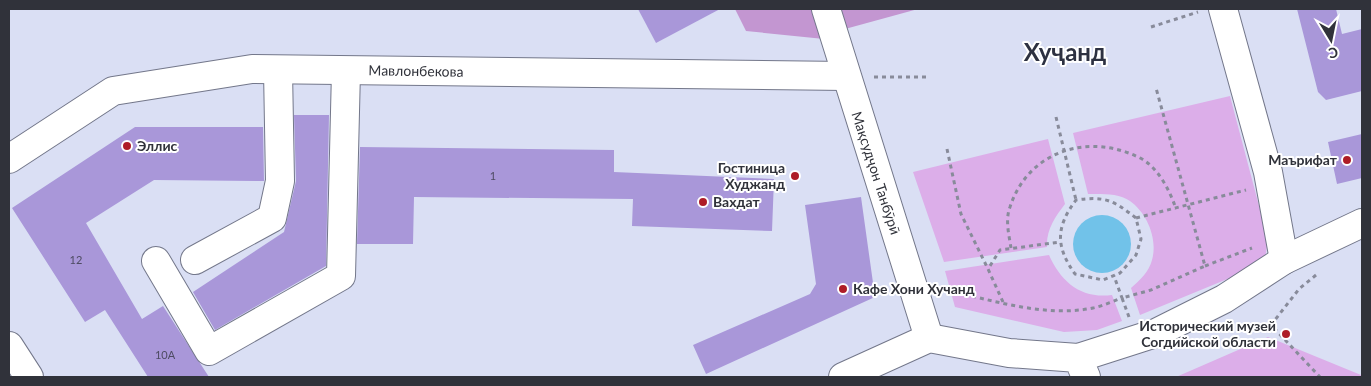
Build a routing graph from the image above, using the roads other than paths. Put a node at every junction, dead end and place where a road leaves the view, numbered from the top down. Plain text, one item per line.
1 (826, 9) edge
2 (1206, 12) edge
3 (278, 70) junction
4 (346, 70) junction
5 (846, 76) junction
6 (9, 159) edge
7 (1362, 223) edge
8 (195, 260) dead end
9 (1284, 260) junction
10 (156, 261) dead end
11 (929, 338) junction
12 (9, 346) edge
13 (1082, 368) edge
14 (29, 377) edge
15 (843, 377) edge

1 - 5 street, Мақсудҷон Танбӯрӣ
2 - 9 street
3 - 4 street, Мавлонбекова
3 - 6 street, Мавлонбекова
3 - 8 street
4 - 5 street, Мавлонбекова
4 - 10 street
5 - 11 street, Мақсудҷон Танбӯрӣ
7 - 9 street
9 - 13 street
11 - 13 street
11 - 15 street
12 - 14 street

